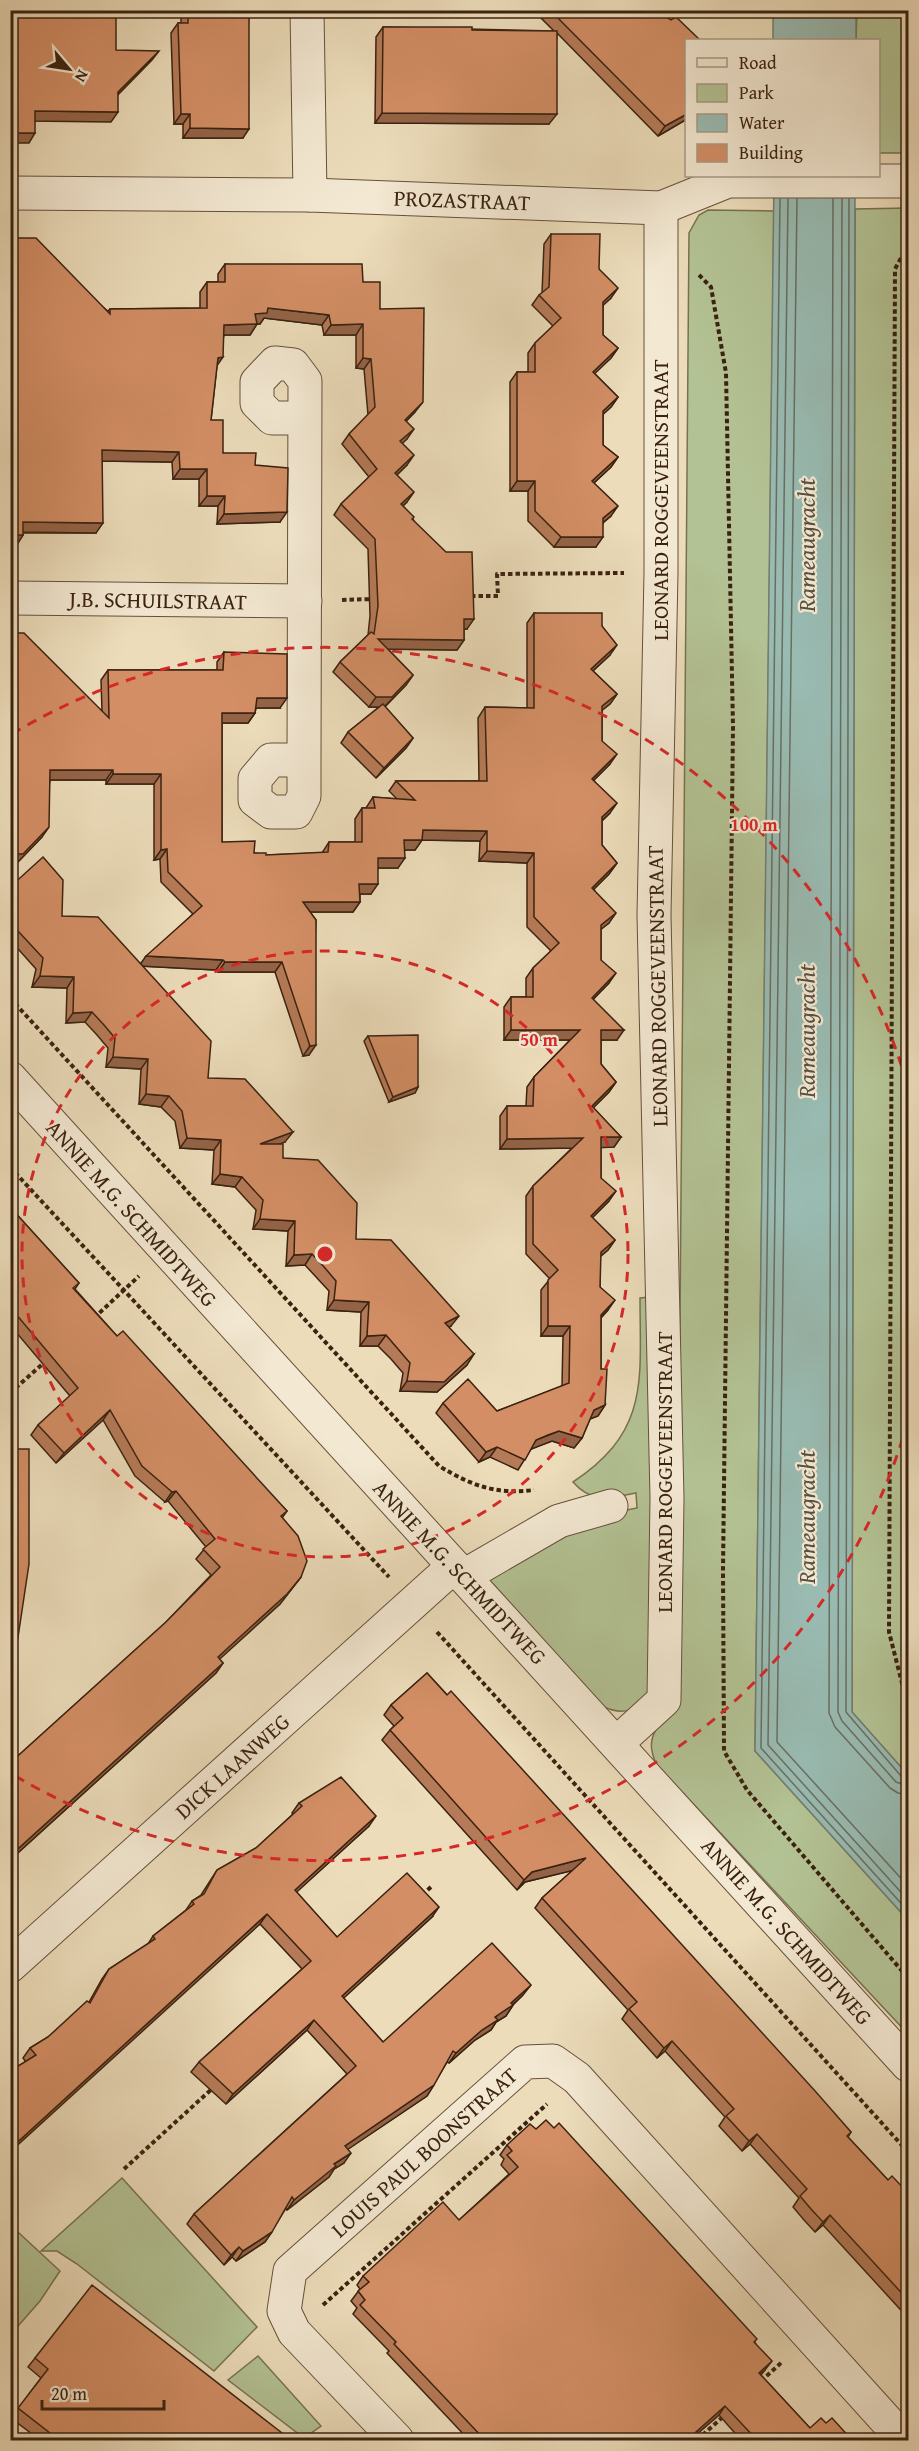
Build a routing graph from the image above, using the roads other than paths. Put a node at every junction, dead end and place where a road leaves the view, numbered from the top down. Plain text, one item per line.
1 (307, 10) edge
2 (894, 181) edge
3 (10, 193) edge
4 (310, 195) junction
5 (661, 222) junction
6 (304, 418) dead end
7 (10, 598) edge
8 (305, 601) junction
9 (304, 760) dead end
10 (10, 1078) edge
11 (611, 1506) dead end
12 (459, 1571) junction
13 (617, 1743) junction
14 (10, 1966) edge
15 (909, 2065) edge
16 (397, 2440) edge
17 (904, 2440) edge

1 - 4 street
2 - 5 street, PROZASTRAAT
3 - 4 street, PROZASTRAAT
4 - 5 street, PROZASTRAAT
5 - 13 street, LEONARD ROGGEVEENSTRAAT
6 - 8 street
7 - 8 street, J.B. SCHUILSTRAAT
8 - 9 street
10 - 12 street, ANNIE M.G. SCHMIDTWEG
11 - 12 street
12 - 13 street, ANNIE M.G. SCHMIDTWEG
12 - 14 street, DICK LAANWEG
13 - 15 street, ANNIE M.G. SCHMIDTWEG
16 - 17 street, LOUIS PAUL BOONSTRAAT

